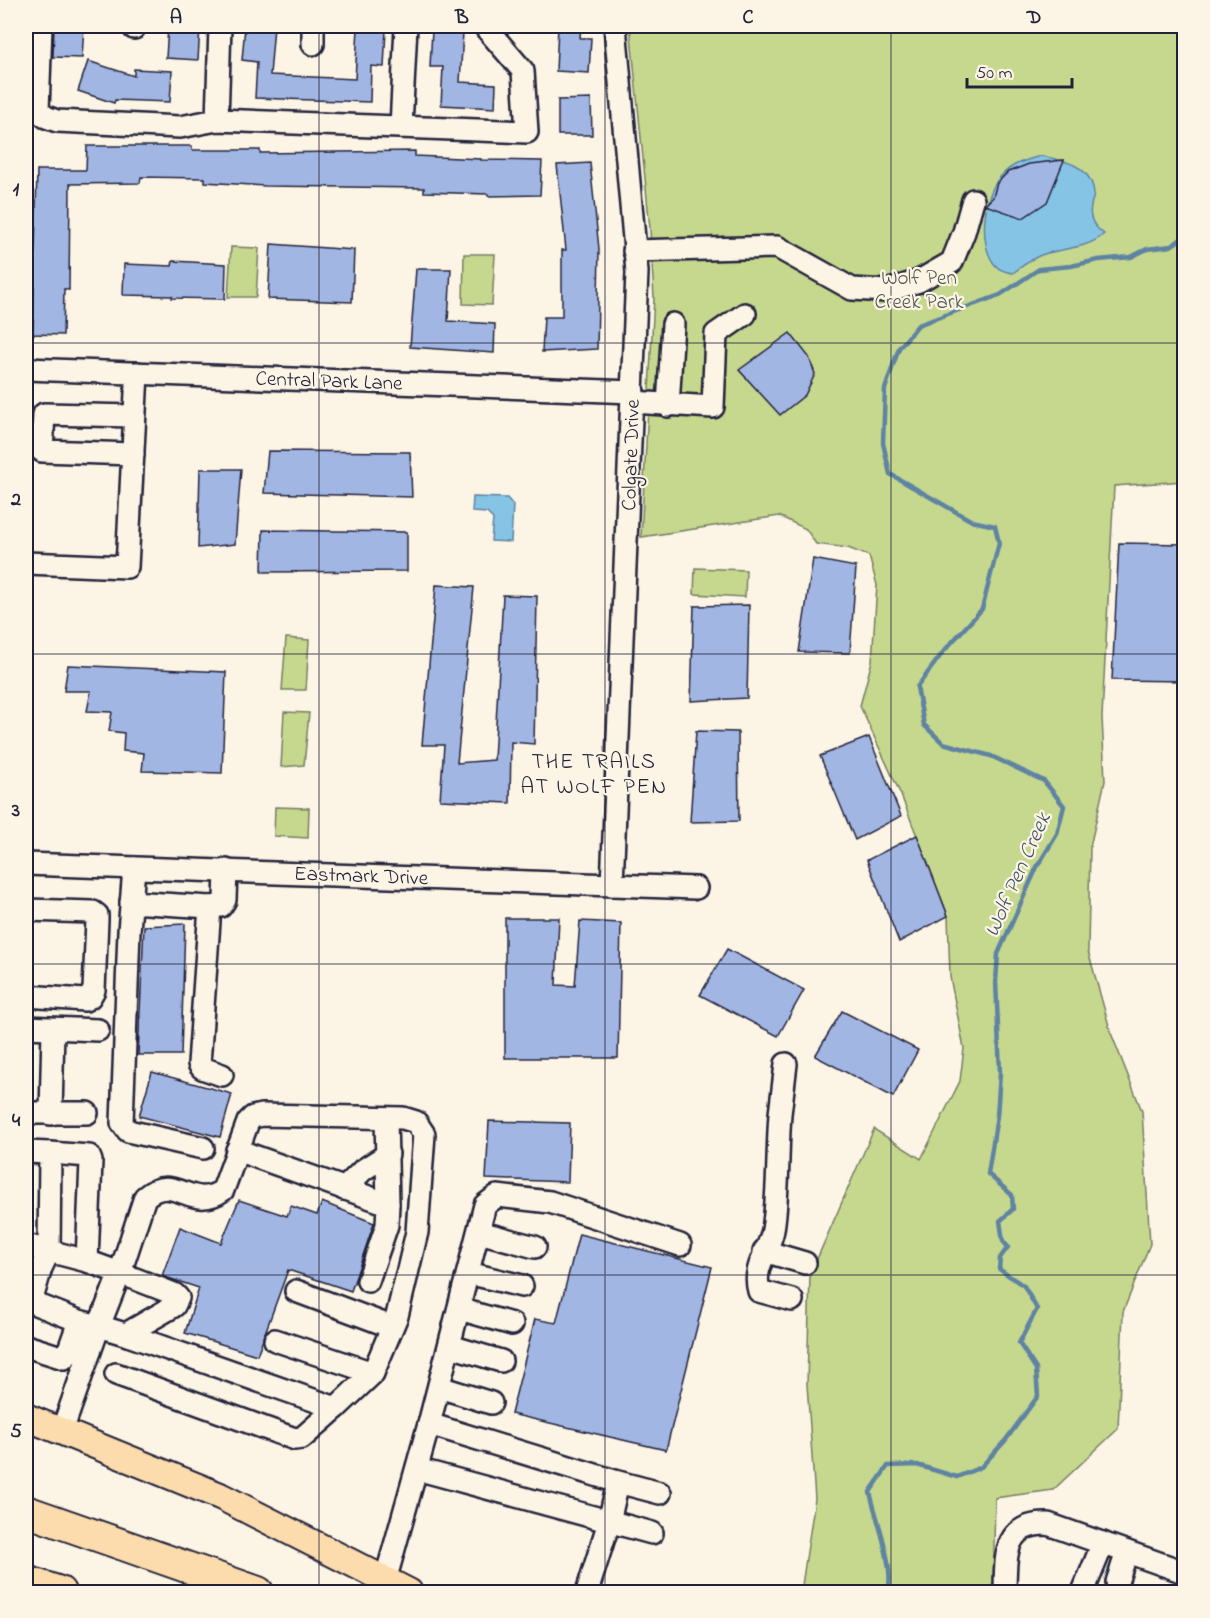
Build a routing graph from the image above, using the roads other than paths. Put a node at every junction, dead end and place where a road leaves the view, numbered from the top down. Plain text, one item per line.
1 (42, 26) edge
2 (220, 26) edge
3 (406, 26) edge
4 (486, 26) edge
5 (615, 26) edge
6 (216, 120) junction
7 (401, 128) junction
8 (973, 200) dead end
9 (634, 251) junction
10 (746, 314) dead end
11 (673, 324) dead end
12 (26, 369) edge
13 (137, 373) junction
14 (632, 397) junction
15 (669, 406) junction
16 (134, 416) junction
17 (133, 454) junction
18 (26, 563) edge
19 (26, 864) edge
20 (134, 868) junction
21 (226, 870) junction
22 (612, 885) junction
23 (696, 888) dead end
24 (131, 902) junction
25 (210, 907) junction
26 (26, 910) edge
27 (26, 996) edge
28 (26, 1027) edge
29 (53, 1029) junction
30 (98, 1030) dead end
31 (786, 1064) dead end
32 (222, 1075) dead end
33 (26, 1113) edge
34 (87, 1113) dead end
35 (51, 1114) junction
36 (386, 1118) junction
37 (203, 1148) dead end
38 (237, 1150) junction
39 (26, 1152) edge
40 (50, 1153) junction
41 (388, 1154) junction
42 (344, 1189) junction
43 (388, 1204) junction
44 (478, 1232) junction
45 (26, 1245) edge
46 (680, 1245) dead end
47 (535, 1247) dead end
48 (49, 1251) junction
49 (764, 1251) junction
50 (87, 1261) junction
51 (806, 1263) dead end
52 (120, 1273) junction
53 (468, 1273) junction
54 (368, 1281) dead end
55 (522, 1286) dead end
56 (296, 1291) dead end
57 (792, 1300) dead end
58 (459, 1310) junction
59 (89, 1323) junction
60 (512, 1324) dead end
61 (392, 1327) junction
62 (128, 1335) junction
63 (276, 1340) dead end
64 (26, 1346) edge
65 (450, 1346) junction
66 (501, 1361) dead end
67 (374, 1373) junction
68 (116, 1374) dead end
69 (439, 1387) junction
70 (491, 1403) dead end
71 (336, 1408) junction
72 (26, 1417) edge
73 (429, 1424) junction
74 (63, 1431) junction
75 (417, 1469) junction
76 (618, 1482) junction
77 (660, 1494) dead end
78 (26, 1511) edge
79 (609, 1522) junction
80 (652, 1533) dead end
81 (1103, 1543) junction
82 (1127, 1552) junction
83 (1185, 1572) edge
84 (26, 1581) edge
85 (385, 1581) junction
86 (1117, 1582) dead end
87 (60, 1593) edge
88 (258, 1593) edge
89 (409, 1593) edge
90 (587, 1593) edge
91 (1005, 1593) edge
92 (1083, 1593) edge

1 - 6 street
2 - 6 street
3 - 7 street
4 - 7 street
5 - 9 street, Colgate Drive
6 - 7 street
8 - 9 street
9 - 14 street, Colgate Drive
10 - 15 street, Central Park Lane
11 - 15 street
12 - 13 street, Central Park Lane
13 - 14 street, Central Park Lane
13 - 16 street
14 - 15 street, Central Park Lane
14 - 22 street, Colgate Drive
16 - 17 street
16 - 17 street
17 - 18 street
19 - 20 street, Eastmark Drive
20 - 21 street, Eastmark Drive
20 - 24 street
21 - 22 street, Eastmark Drive
21 - 25 street
22 - 23 street, Eastmark Drive
24 - 25 street
24 - 37 street
25 - 32 street
26 - 27 street
28 - 29 street
29 - 30 street
29 - 35 street
31 - 49 street
33 - 35 street
34 - 35 street
36 - 38 street
36 - 41 street
36 - 61 street
38 - 42 street
38 - 52 street
39 - 40 street
40 - 48 street
40 - 50 street
41 - 42 street
41 - 43 street
42 - 43 street
43 - 54 street
44 - 46 street
44 - 47 street
44 - 53 street
45 - 48 street
48 - 50 street
48 - 59 street
49 - 51 street
49 - 57 street
50 - 52 street
52 - 59 street
52 - 62 street
53 - 55 street
53 - 58 street
56 - 61 street
58 - 60 street
58 - 65 street
59 - 62 street
59 - 64 street
59 - 74 street
61 - 67 street
62 - 71 street
63 - 67 street
65 - 66 street
65 - 69 street
67 - 71 street
68 - 71 street
69 - 70 street
69 - 73 street
72 - 74 main road
73 - 75 street
73 - 76 street
74 - 85 main road
75 - 79 street
75 - 85 street
76 - 77 street
76 - 79 street
78 - 88 highway
79 - 80 street
79 - 90 street
81 - 82 street
81 - 91 street
81 - 92 street
82 - 83 street
82 - 86 street
84 - 87 highway
85 - 89 main road

